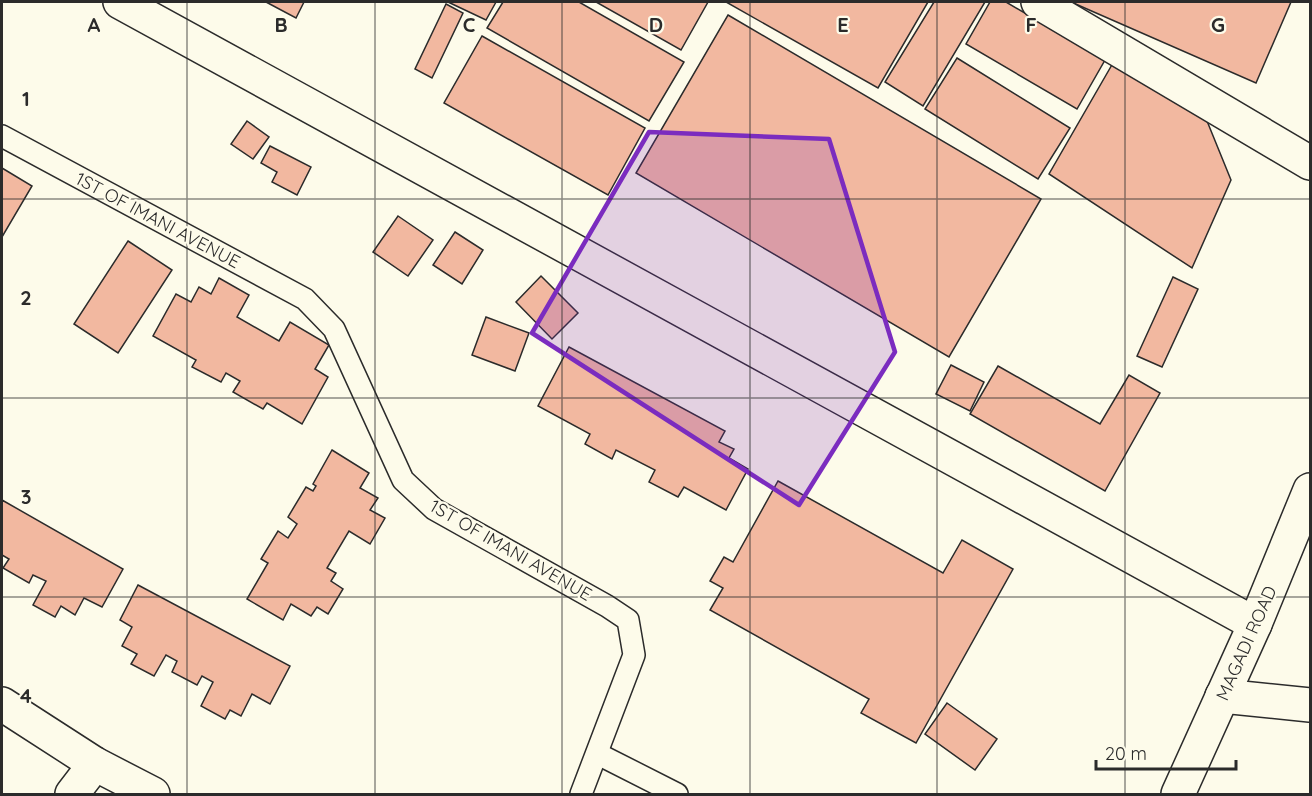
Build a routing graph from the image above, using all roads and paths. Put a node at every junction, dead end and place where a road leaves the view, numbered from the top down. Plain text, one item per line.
1 (120, 2) edge
2 (1038, 2) edge
3 (2, 136) edge
4 (1311, 163) edge
5 (1311, 490) edge
6 (1255, 624) junction
7 (1222, 696) junction
8 (2, 704) edge
9 (1311, 705) edge
10 (598, 754) junction
11 (95, 764) junction
12 (72, 795) edge
13 (153, 795) edge
14 (581, 795) edge
15 (677, 795) edge
16 (1178, 795) edge

1 - 6 main road
2 - 4 main road
3 - 10 lane, 1ST OF IMANI AVENUE
5 - 6 main road, MAGADI ROAD
6 - 7 main road, MAGADI ROAD
7 - 9 main road
7 - 16 main road, MAGADI ROAD
8 - 11 main road
10 - 14 lane, 1ST OF IMANI AVENUE
10 - 15 lane
11 - 12 main road
11 - 13 main road

